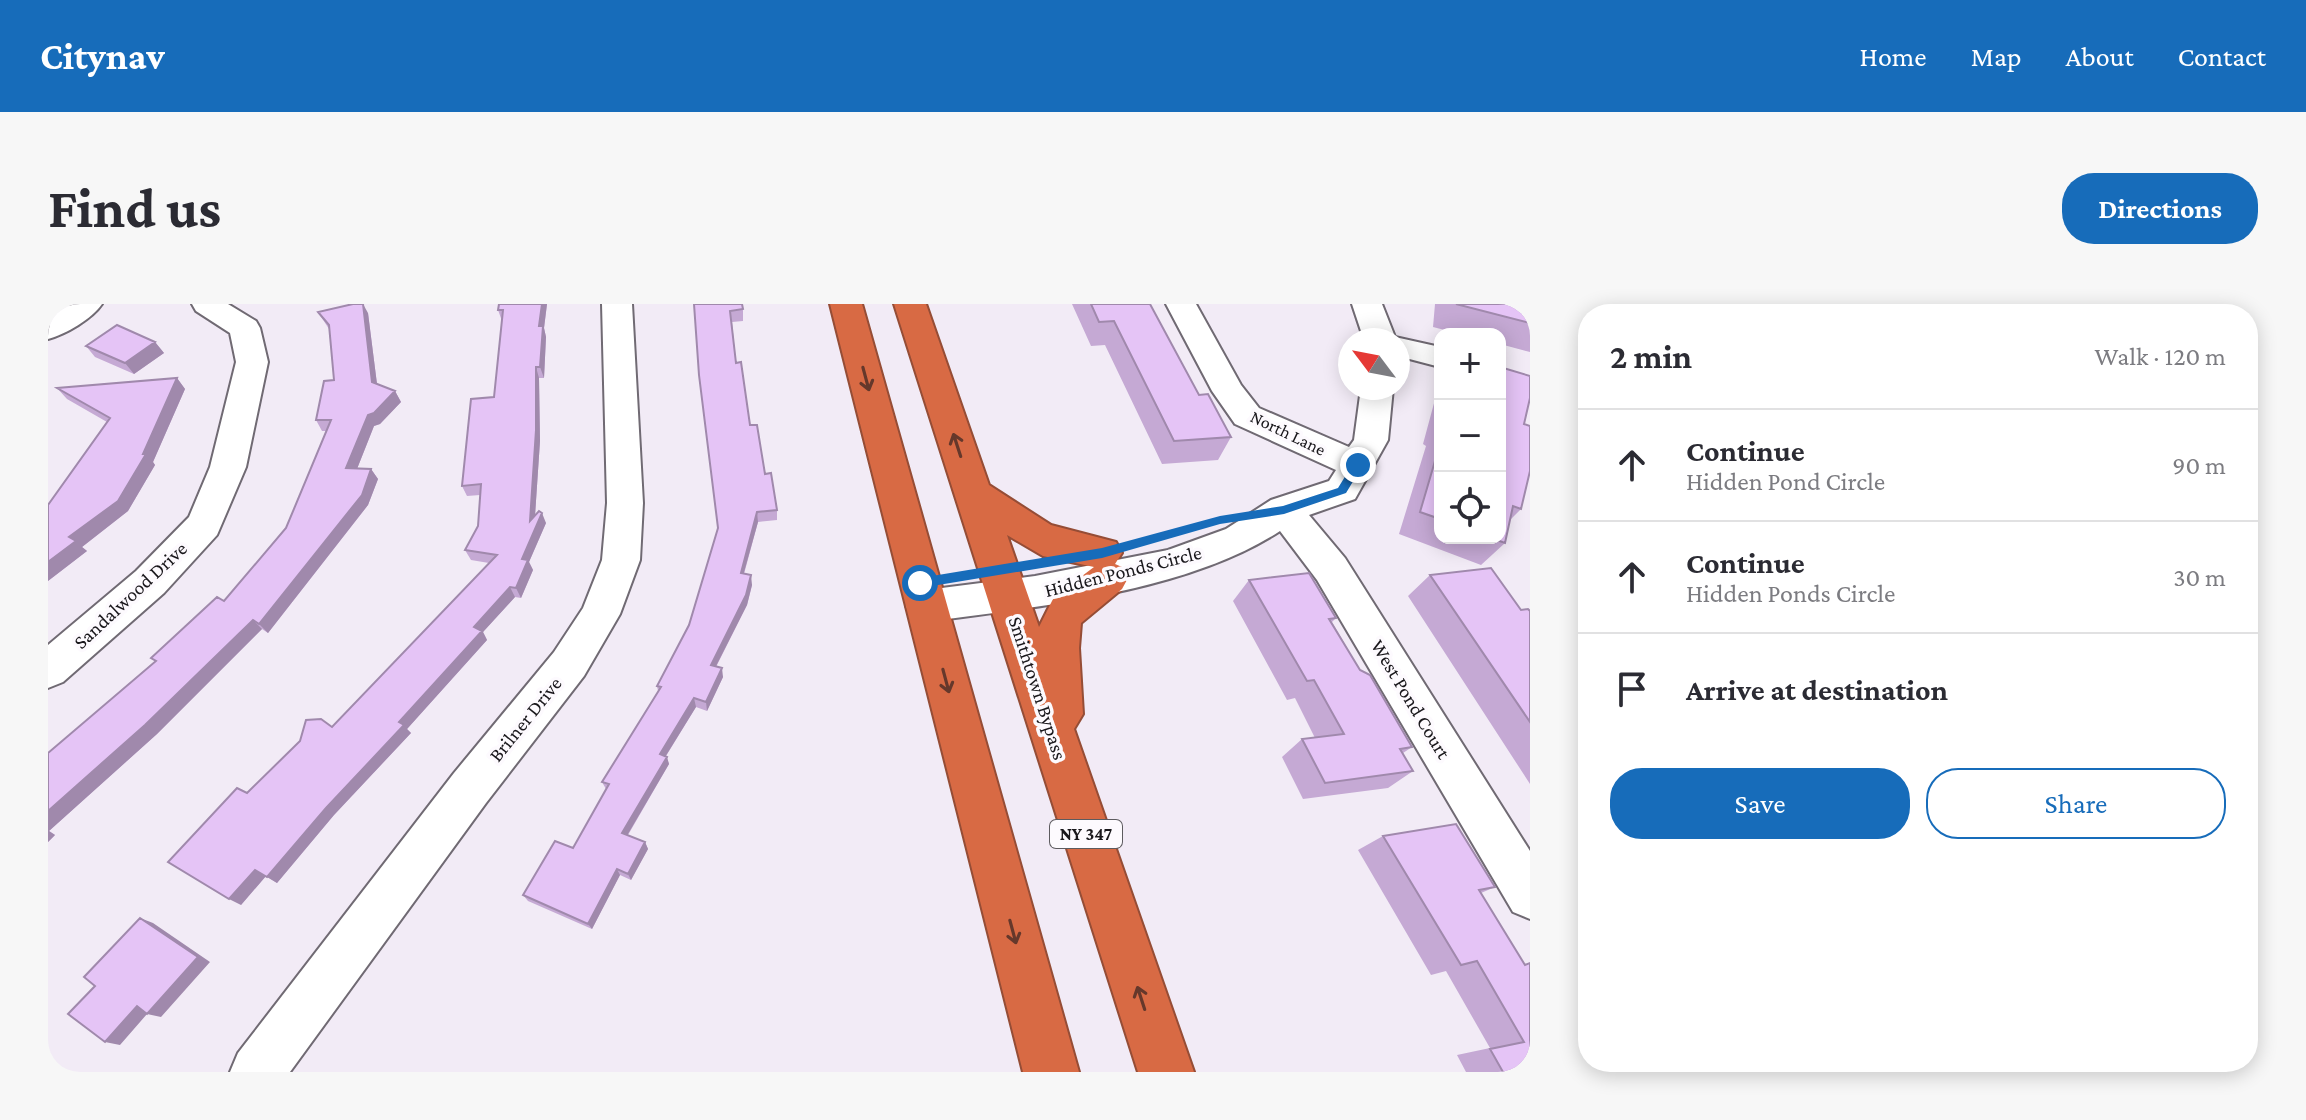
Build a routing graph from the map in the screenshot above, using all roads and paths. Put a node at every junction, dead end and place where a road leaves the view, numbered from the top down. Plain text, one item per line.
1 (87, 304) edge
2 (207, 304) edge
3 (617, 304) edge
4 (846, 304) edge
5 (910, 304) edge
6 (1181, 304) edge
7 (1367, 304) edge
8 (1378, 328) edge
9 (48, 329) edge
10 (1410, 349) edge
11 (1434, 355) edge
12 (1376, 400) edge
13 (1358, 465) junction
14 (972, 492) junction
15 (1284, 510) junction
16 (1105, 565) junction
17 (1003, 584) junction
18 (923, 594) junction
19 (48, 670) edge
20 (1062, 761) junction
21 (1530, 895) edge
22 (257, 1072) edge
23 (1051, 1072) edge
24 (1166, 1072) edge

1 - 9 street
2 - 19 street, Sandalwood Drive
3 - 22 street, Brilner Drive
4 -> 18 highway
14 -> 5 highway, Smithtown Bypass / NY 347
6 - 13 street, North Lane
7 - 8 street
10 - 11 street
12 - 13 street, Hidden Ponds Circle
13 - 15 street, Hidden Ponds Circle
14 - 16 highway
14 - 17 highway, Smithtown Bypass / NY 347
15 - 16 street, Hidden Ponds Circle
15 - 21 street, West Pond Court
16 - 17 street, Hidden Ponds Circle
16 - 20 highway
17 - 18 street, Hidden Ponds Circle
17 - 20 highway, Smithtown Bypass / NY 347
18 -> 23 highway
24 -> 20 highway, Smithtown Bypass / NY 347

